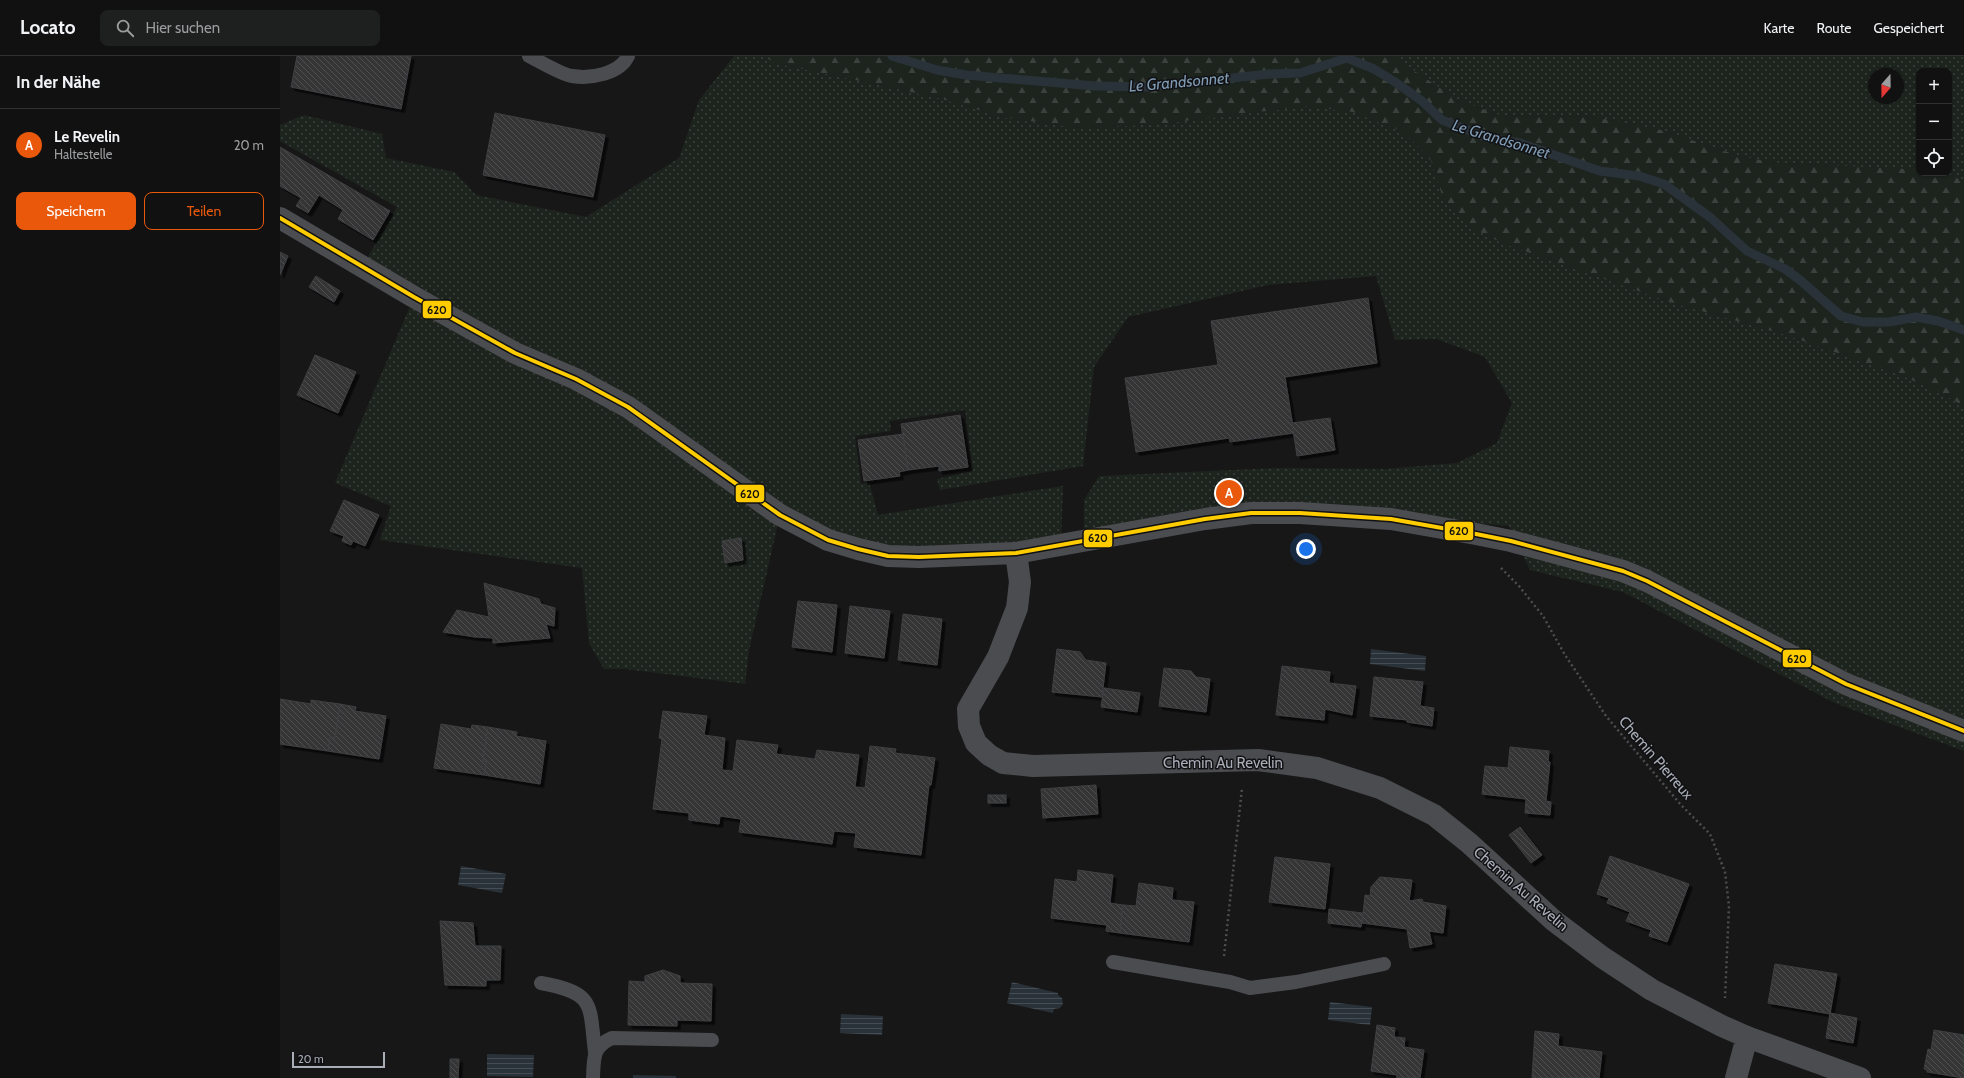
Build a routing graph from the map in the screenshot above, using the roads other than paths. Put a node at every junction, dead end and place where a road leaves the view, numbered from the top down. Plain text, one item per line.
1 (529, 56) edge
2 (628, 56) edge
3 (280, 218) edge
4 (1016, 553) junction
5 (1964, 731) edge
6 (1113, 962) dead end
7 (1384, 964) dead end
8 (541, 983) dead end
9 (1748, 1037) junction
10 (712, 1040) dead end
11 (595, 1052) junction
12 (593, 1078) edge
13 (1736, 1078) edge
14 (1860, 1078) edge

1 - 2 lane
3 - 4 street
4 - 5 street
4 - 9 street, Chemin Au Revelin
6 - 7 lane
8 - 11 lane
9 - 13 street
9 - 14 street, Chemin Au Revelin
10 - 11 lane
11 - 12 lane

